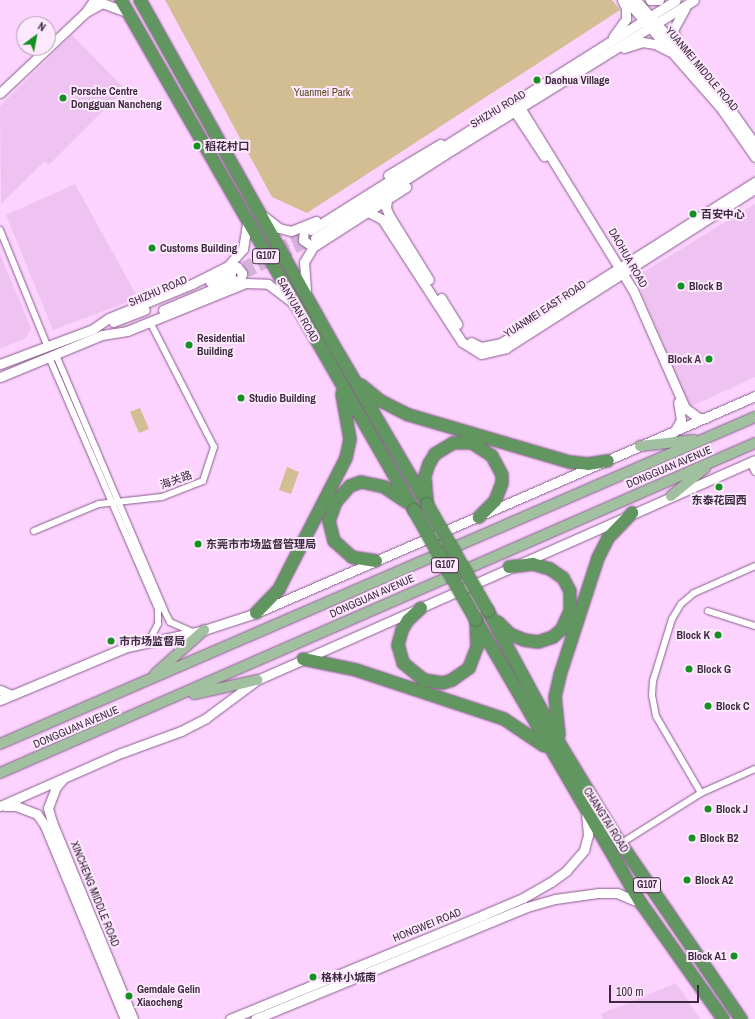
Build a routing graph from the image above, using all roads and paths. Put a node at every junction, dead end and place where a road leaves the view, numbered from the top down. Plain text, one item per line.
1 (94, 0) edge
2 (121, 0) edge
3 (140, 0) edge
4 (622, 0) edge
5 (626, 0) edge
6 (636, 0) edge
7 (650, 0) edge
8 (659, 0) edge
9 (676, 0) edge
10 (692, 2) edge
11 (86, 12) junction
12 (129, 13) junction
13 (650, 22) junction
14 (608, 48) junction
15 (680, 55) junction
16 (0, 93) edge
17 (518, 110) junction
18 (755, 144) edge
19 (452, 146) junction
20 (755, 157) edge
21 (755, 182) edge
22 (755, 189) edge
23 (387, 199) junction
24 (368, 212) junction
25 (261, 214) junction
26 (247, 223) junction
27 (0, 230) edge
28 (310, 236) junction
29 (620, 271) junction
30 (233, 276) junction
31 (306, 292) junction
32 (296, 305) junction
33 (150, 322) junction
34 (102, 335) junction
35 (48, 345) junction
36 (52, 356) junction
37 (0, 364) edge
38 (0, 377) edge
39 (353, 377) junction
40 (339, 382) junction
41 (755, 396) edge
42 (755, 417) edge
43 (706, 418) junction
44 (674, 432) junction
45 (706, 438) junction
46 (755, 443) edge
47 (640, 446) junction
48 (717, 459) junction
49 (608, 461) junction
50 (753, 461) edge
51 (755, 472) edge
52 (671, 496) junction
53 (114, 501) junction
54 (427, 504) junction
55 (414, 510) junction
56 (632, 513) junction
57 (479, 517) junction
58 (34, 531) dead end
59 (376, 561) junction
60 (755, 566) edge
61 (510, 567) junction
62 (421, 608) junction
63 (488, 611) junction
64 (708, 611) dead end
65 (256, 613) junction
66 (476, 620) junction
67 (755, 626) edge
68 (204, 630) junction
69 (194, 633) junction
70 (149, 641) junction
71 (303, 659) junction
72 (148, 680) junction
73 (257, 680) junction
74 (0, 690) edge
75 (12, 695) junction
76 (178, 697) junction
77 (0, 700) edge
78 (0, 744) edge
79 (556, 750) junction
80 (755, 769) edge
81 (0, 773) edge
82 (63, 779) junction
83 (701, 793) junction
84 (1, 806) edge
85 (586, 811) junction
86 (620, 844) junction
87 (642, 903) junction
88 (125, 1019) edge
89 (133, 1019) edge
90 (230, 1019) edge
91 (255, 1019) edge
92 (723, 1019) edge
93 (741, 1019) edge

1 - 11 street
2 - 12 highway, SANYUAN ROAD / G107
3 - 25 highway, SANYUAN ROAD / G107
4 - 14 street
5 - 13 street, YUANMEI MIDDLE ROAD
6 - 13 street, YUANMEI MIDDLE ROAD
7 - 8 street
9 - 13 street, SHIZHU ROAD
10 - 13 street, SHIZHU ROAD
10 - 15 street
11 - 12 street
11 - 16 street
12 - 26 highway, SANYUAN ROAD / G107
13 - 14 street, SHIZHU ROAD
13 - 15 street, YUANMEI MIDDLE ROAD
14 - 15 street
14 - 17 street, SHIZHU ROAD
14 - 19 street, SHIZHU ROAD
15 - 18 street, YUANMEI MIDDLE ROAD
15 - 20 street, YUANMEI MIDDLE ROAD
17 - 19 street, SHIZHU ROAD
17 - 29 street, DAOHUA ROAD
19 - 23 street
19 - 28 street, SHIZHU ROAD
21 - 29 street, YUANMEI EAST ROAD
22 - 29 street, YUANMEI EAST ROAD
23 - 24 street
23 - 29 street, YUANMEI EAST ROAD
24 - 28 street
24 - 29 street, YUANMEI EAST ROAD
25 - 28 street
25 - 31 highway, SANYUAN ROAD / G107
26 - 30 street
26 - 32 highway, SANYUAN ROAD / G107
27 - 35 street
28 - 31 street
29 - 43 street, DAOHUA ROAD
29 - 44 street, DAOHUA ROAD
30 - 32 street
30 - 33 street
30 - 34 street, SHIZHU ROAD
30 - 35 street
31 - 39 highway, SANYUAN ROAD / G107
32 - 40 highway, SANYUAN ROAD / G107
33 - 34 street
33 - 53 street, 海关路
34 - 36 street
35 - 37 street
36 - 38 street
36 - 53 street
39 - 49 highway
39 - 54 highway, SANYUAN ROAD / G107
40 - 55 highway, SANYUAN ROAD / G107
40 - 65 highway
41 - 43 street
42 - 45 main road, DONGGUAN AVENUE
43 - 44 street
44 - 47 street
45 - 47 main road
45 - 72 main road, DONGGUAN AVENUE
46 - 48 main road, DONGGUAN AVENUE
47 - 49 street
48 - 52 main road
48 - 76 main road, DONGGUAN AVENUE
49 - 57 street
50 - 51 street
50 - 52 street
52 - 56 street
53 - 58 street, 海关路
53 - 69 street
53 - 70 street
54 - 57 highway
54 - 63 highway, SANYUAN ROAD / G107, bridge
55 - 59 highway
55 - 66 highway, SANYUAN ROAD / G107, bridge
56 - 61 street
56 - 79 highway
57 - 59 street
59 - 65 street
60 - 83 street
61 - 62 street
61 - 63 highway
62 - 66 highway
62 - 71 street
63 - 79 highway, CHANGTAI ROAD / G107
64 - 67 street
65 - 68 street
66 - 79 highway, CHANGTAI ROAD / G107
68 - 69 street
68 - 72 main road
69 - 70 street
70 - 75 street
71 - 73 street
71 - 79 highway
72 - 78 main road, DONGGUAN AVENUE
73 - 76 main road
73 - 82 street
74 - 75 street
75 - 77 street
76 - 81 main road, DONGGUAN AVENUE
79 - 85 highway, CHANGTAI ROAD / G107
79 - 86 highway, CHANGTAI ROAD / G107
80 - 83 street
82 - 84 street
82 - 89 street, XINCHENG MIDDLE ROAD
83 - 86 street
84 - 88 street, XINCHENG MIDDLE ROAD
85 - 87 highway, CHANGTAI ROAD / G107
85 - 90 street, HONGWEI ROAD
86 - 93 highway, CHANGTAI ROAD / G107
87 - 91 street, HONGWEI ROAD
87 - 92 highway, CHANGTAI ROAD / G107

